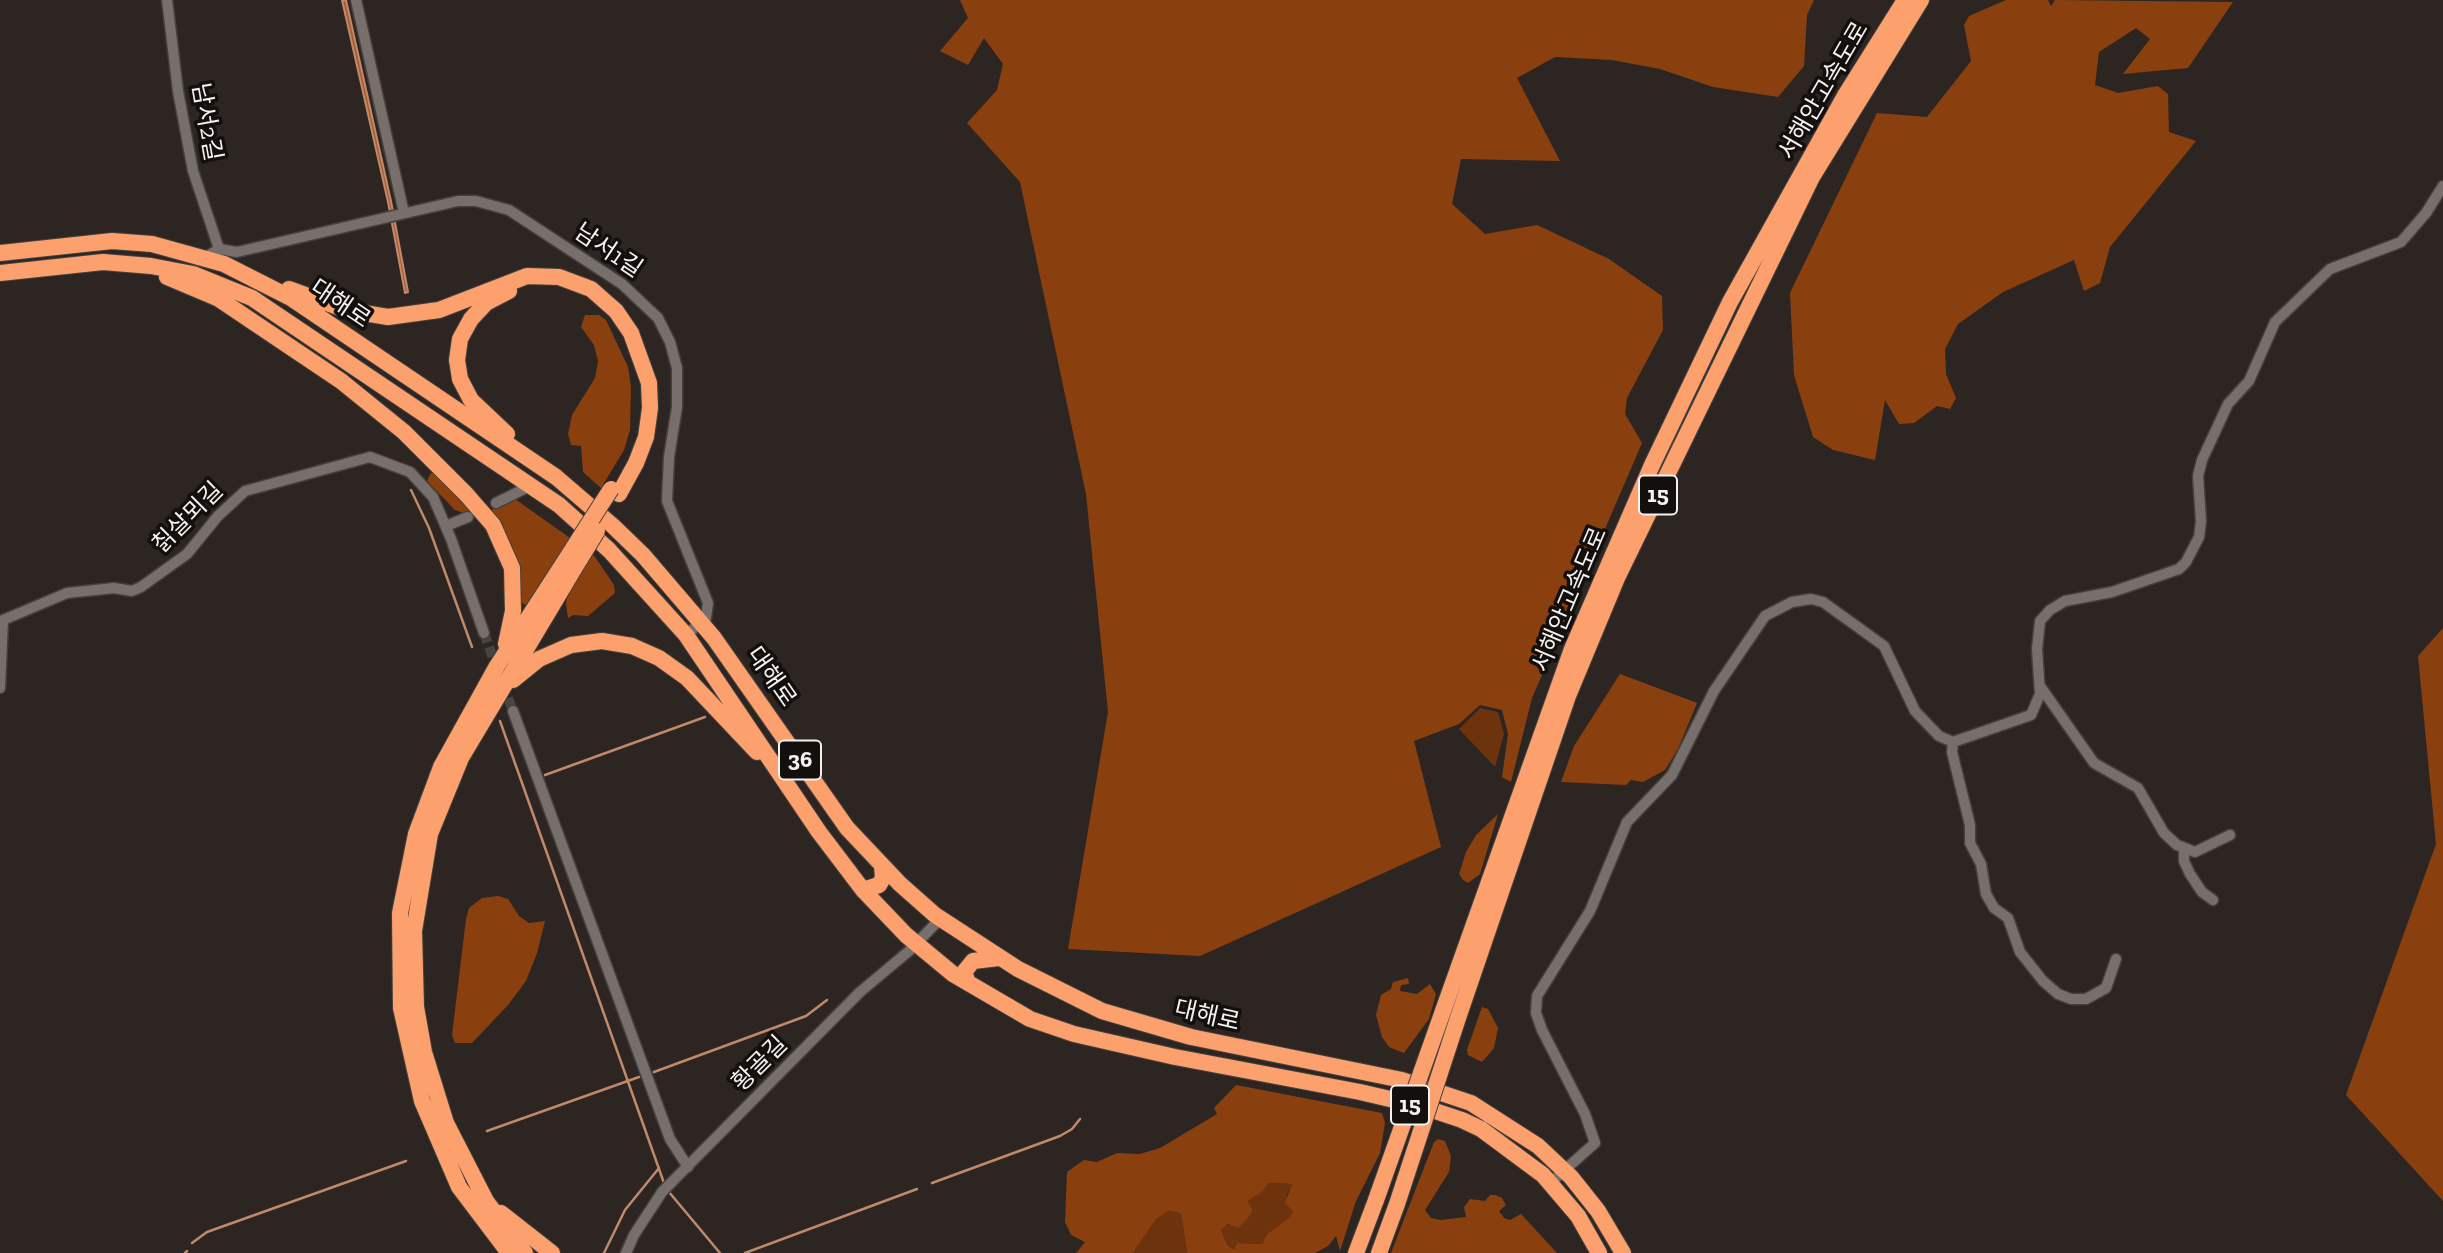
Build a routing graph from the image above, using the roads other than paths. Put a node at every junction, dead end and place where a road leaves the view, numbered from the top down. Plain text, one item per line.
1 (167, 0) edge
2 (356, 0) edge
3 (1905, 0) edge
4 (1921, 0) edge
5 (2443, 186) edge
6 (402, 214) junction
7 (0, 253) edge
8 (212, 253) junction
9 (121, 264) junction
10 (0, 273) edge
11 (244, 273) junction
12 (556, 477) junction
13 (530, 486) junction
14 (615, 491) junction
15 (496, 503) dead end
16 (468, 517) dead end
17 (446, 526) junction
18 (575, 556) junction
19 (702, 622) junction
20 (484, 633) tunnel mouth
21 (686, 635) junction
22 (497, 666) junction
23 (2040, 686) junction
24 (0, 688) edge
25 (498, 693) junction
26 (513, 711) tunnel mouth
27 (1953, 742) junction
28 (802, 806) junction
29 (2230, 835) dead end
30 (2183, 849) junction
31 (882, 866) junction
32 (863, 890) junction
33 (2213, 900) dead end
34 (940, 919) junction
35 (916, 944) junction
36 (999, 957) junction
37 (2116, 959) dead end
38 (968, 983) junction
39 (1451, 1014) junction
40 (688, 1167) junction
41 (1564, 1170) junction
42 (1550, 1182) junction
43 (480, 1206) junction
44 (501, 1253) edge
45 (509, 1253) edge
46 (525, 1253) edge
47 (540, 1253) edge
48 (552, 1253) edge
49 (626, 1253) edge
50 (1356, 1253) edge
51 (1379, 1253) edge
52 (1599, 1253) edge
53 (1623, 1253) edge

1 - 8 street, 남서2길
2 - 6 street
3 - 39 highway, 서해안고속도로 / 15
4 - 39 highway, 서해안고속도로 / 15
5 - 23 street
6 - 8 street, 남서1길
6 - 19 street, 남서1길
7 - 8 highway, 대해로 / 36
8 - 11 highway, 대해로 / 36
9 - 10 highway, 대해로 / 36
9 - 13 highway, 대해로 / 36
9 - 22 highway
11 - 12 highway, 대해로 / 36
11 - 14 highway
12 - 14 highway
12 - 19 highway, 대해로 / 36
13 - 15 street
13 - 21 highway, 대해로 / 36
14 - 18 highway, bridge
16 - 17 street
17 - 20 street, 칡살뫼길
17 - 24 street, 칡살뫼길
18 - 22 highway
18 - 25 highway
19 - 21 street
19 - 31 highway, 대해로 / 36
21 - 28 highway, 대해로 / 36
22 - 43 highway
23 - 27 street
23 - 30 street
25 - 28 highway
25 - 43 highway
26 - 40 street
27 - 37 street
27 - 41 street
28 - 32 highway, 대해로 / 36
29 - 30 street
30 - 33 street
31 - 32 highway
31 - 34 highway, 대해로 / 36
32 - 35 highway, 대해로 / 36
34 - 35 street, 황골길
34 - 36 highway, 대해로 / 36
35 - 38 highway, 대해로 / 36
35 - 40 street, 황골길
36 - 38 highway
36 - 41 highway, 대해로 / 36
38 - 42 highway, 대해로 / 36
39 - 50 highway, 서해안고속도로 / 15, bridge
39 - 51 highway, 서해안고속도로 / 15, bridge
40 - 49 street, 황골길
41 - 42 street
41 - 53 highway, 대해로 / 36
42 - 52 highway, 대해로 / 36
43 - 44 highway
43 - 45 highway
43 - 46 highway
43 - 47 highway
43 - 48 highway

